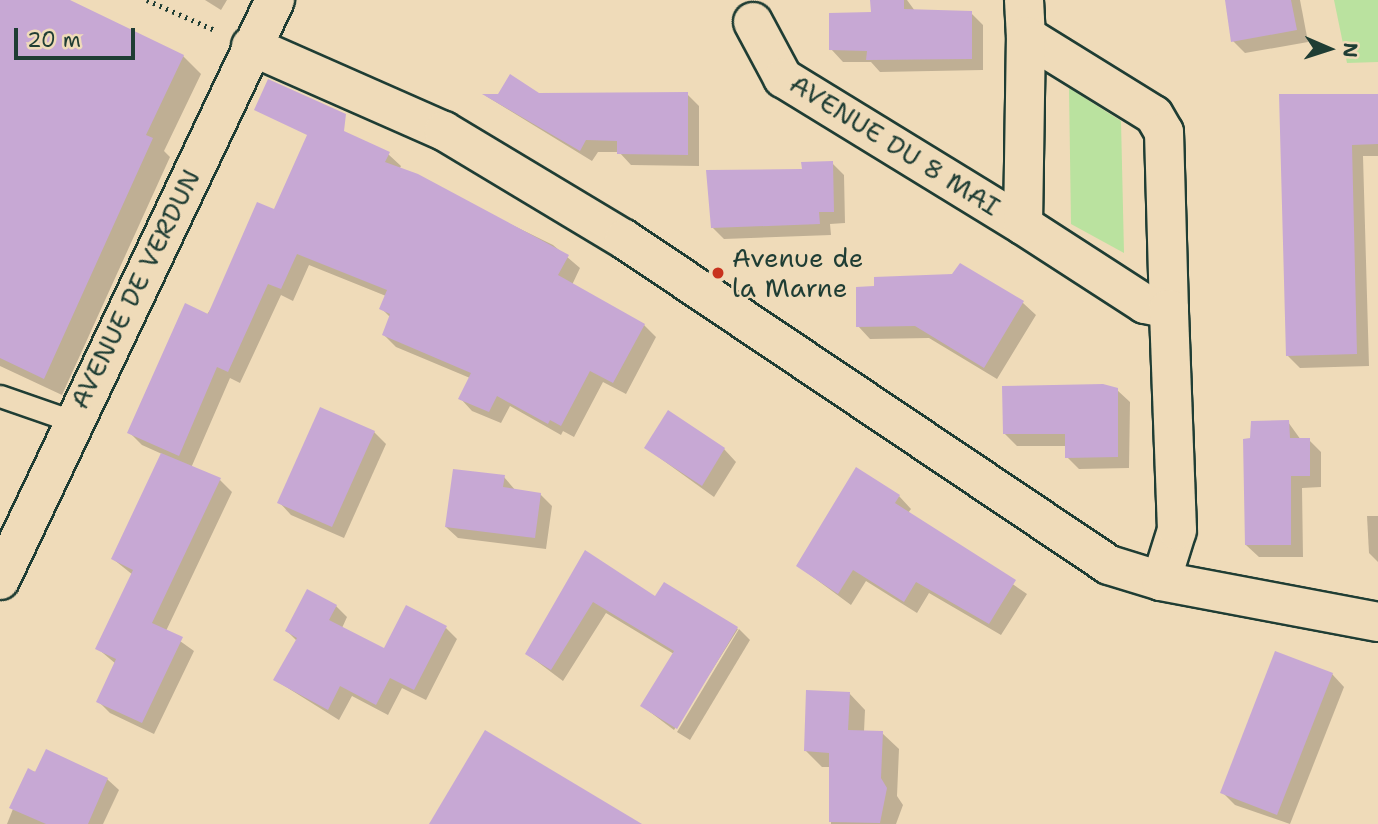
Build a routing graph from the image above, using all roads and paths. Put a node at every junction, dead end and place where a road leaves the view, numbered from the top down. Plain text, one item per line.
1 (147, 0) edge
2 (275, 0) edge
3 (1025, 18) edge
4 (753, 22) dead end
5 (251, 46) junction
6 (1023, 225) junction
7 (1169, 309) junction
8 (0, 396) edge
9 (72, 421) junction
10 (0, 580) edge
11 (1161, 581) junction
12 (1378, 622) edge

1 - 5 path
2 - 5 street, AVENUE DE VERDUN
3 - 6 street
3 - 7 street
4 - 6 street, AVENUE DU 8 MAI
5 - 9 street, AVENUE DE VERDUN
5 - 11 street
6 - 7 street, AVENUE DU 8 MAI
7 - 11 street
8 - 9 lane
9 - 10 street, AVENUE DE VERDUN
11 - 12 street

